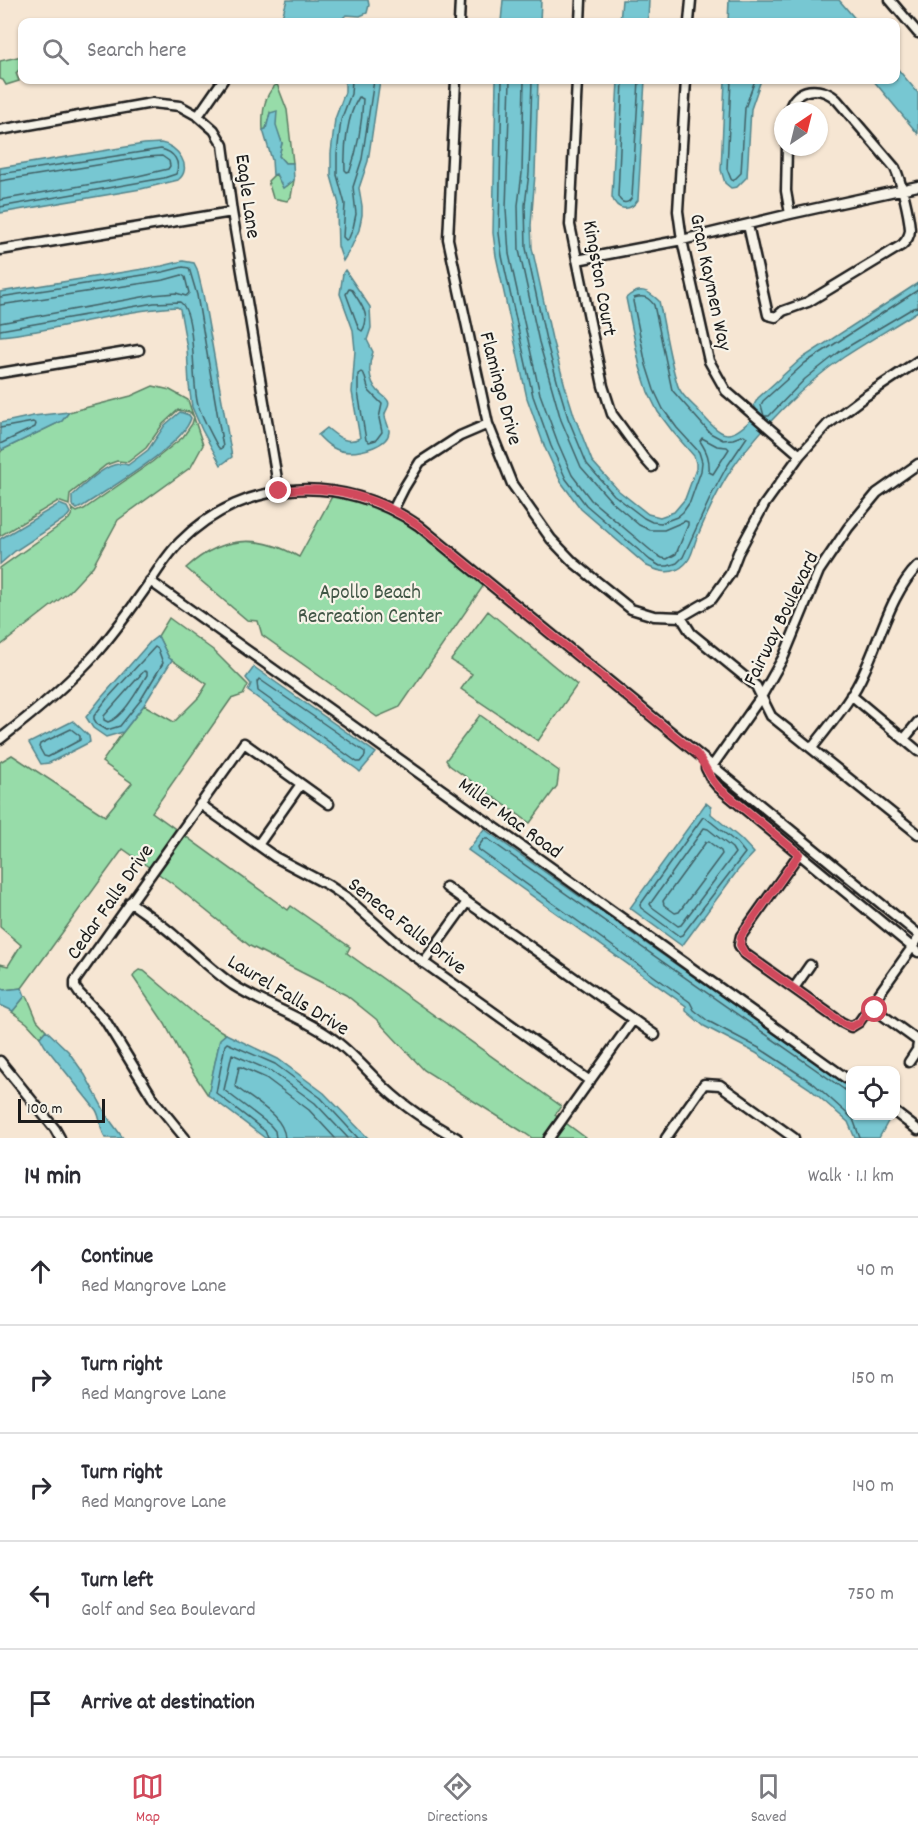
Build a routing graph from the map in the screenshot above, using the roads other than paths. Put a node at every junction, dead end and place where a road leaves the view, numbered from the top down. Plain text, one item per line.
1 (460, 0) edge
2 (581, 0) edge
3 (691, 0) edge
4 (890, 0) edge
5 (459, 18) edge
6 (580, 18) edge
7 (689, 18) edge
8 (918, 33) edge
9 (220, 84) edge
10 (456, 84) edge
11 (577, 84) edge
12 (686, 84) edge
13 (794, 102) edge
14 (198, 116) junction
15 (0, 130) edge
16 (787, 156) edge
17 (918, 186) edge
18 (902, 190) junction
19 (232, 212) junction
20 (790, 214) junction
21 (748, 225) junction
22 (682, 240) junction
23 (0, 250) edge
24 (577, 260) junction
25 (139, 350) dead end
26 (918, 361) edge
27 (0, 373) edge
28 (488, 424) junction
29 (800, 455) junction
30 (918, 464) edge
31 (652, 467) dead end
32 (279, 491) junction
33 (393, 510) junction
34 (918, 566) edge
35 (914, 576) edge
36 (150, 581) junction
37 (681, 617) junction
38 (851, 695) junction
39 (761, 697) junction
40 (918, 722) edge
41 (0, 739) edge
42 (904, 740) junction
43 (812, 748) junction
44 (918, 751) edge
45 (711, 769) junction
46 (301, 784) junction
47 (200, 804) junction
48 (329, 804) dead end
49 (918, 834) edge
50 (258, 845) junction
51 (799, 854) junction
52 (446, 887) dead end
53 (130, 902) junction
54 (467, 902) junction
55 (918, 934) edge
56 (918, 939) edge
57 (915, 950) edge
58 (423, 963) junction
59 (810, 965) dead end
60 (794, 988) junction
61 (870, 1006) junction
62 (633, 1020) junction
63 (654, 1035) dead end
64 (918, 1042) edge
65 (0, 1060) edge
66 (909, 1062) dead end
67 (846, 1078) edge
68 (590, 1081) junction
69 (900, 1116) edge
70 (918, 1130) edge
71 (60, 1138) edge
72 (185, 1138) edge
73 (457, 1138) edge
74 (549, 1138) edge
75 (666, 1138) edge
76 (794, 1138) edge

1 - 5 street
2 - 6 street
3 - 7 street
4 - 8 street
9 - 14 street
10 - 28 street, Flamingo Drive
11 - 24 street, Kingston Court
12 - 22 street, Gran Kaymen Way
13 - 18 street
14 - 15 street, Eagle Lane
14 - 19 street, Eagle Lane
16 - 20 street
17 - 18 street
18 - 20 street
18 - 21 street
19 - 23 street
19 - 32 street, Eagle Lane
20 - 21 street
21 - 22 street
22 - 24 street
22 - 29 street, Gran Kaymen Way
24 - 31 street, Kingston Court
25 - 27 street
26 - 29 street
28 - 33 street
28 - 37 street, Flamingo Drive
29 - 37 street
30 - 39 street, Fairway Boulevard
32 - 33 street
32 - 36 street
33 - 45 street
34 - 35 street
35 - 38 street
36 - 41 street
36 - 67 street, Miller Mac Road
37 - 39 street
38 - 42 street
38 - 43 street
39 - 43 street
39 - 45 street, Fairway Boulevard
40 - 42 street
42 - 44 street
43 - 49 street
45 - 51 street
45 - 55 street
46 - 47 street, Cedar Falls Drive
46 - 48 street
46 - 50 street
47 - 50 street, Seneca Falls Drive
47 - 53 street, Cedar Falls Drive
50 - 58 street, Seneca Falls Drive
51 - 57 street
51 - 60 street
52 - 54 street
53 - 72 street, Cedar Falls Drive
53 - 73 street, Laurel Falls Drive
54 - 58 street
54 - 62 street
56 - 57 street
57 - 61 street
58 - 68 street, Seneca Falls Drive
59 - 60 street
60 - 61 street
61 - 64 street
62 - 63 street
62 - 68 street
64 - 66 street
65 - 71 street
68 - 74 street
69 - 70 street
75 - 76 street

